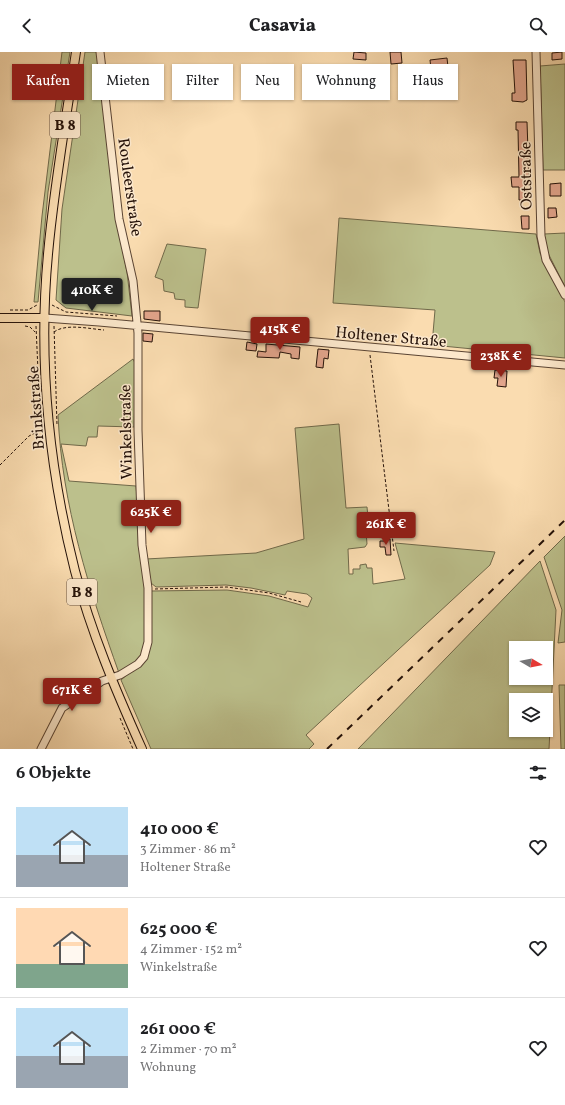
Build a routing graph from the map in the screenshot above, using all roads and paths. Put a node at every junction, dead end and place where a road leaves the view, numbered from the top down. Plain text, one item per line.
1 (76, 52) edge
2 (100, 52) edge
3 (536, 52) edge
4 (565, 295) edge
5 (55, 307) dead end
6 (0, 318) edge
7 (45, 318) junction
8 (54, 319) junction
9 (21, 325) dead end
10 (137, 326) junction
11 (108, 330) dead end
12 (45, 332) junction
13 (54, 332) junction
14 (369, 348) junction
15 (565, 366) edge
16 (42, 430) dead end
17 (57, 430) dead end
18 (0, 465) edge
19 (394, 551) dead end
20 (148, 588) junction
21 (301, 602) dead end
22 (111, 678) junction
23 (40, 749) edge
24 (142, 749) edge

1 - 7 main road, Brinkstraße / B 8
2 - 10 street, Rouleerstraße
3 - 4 street, Oststraße
5 - 8 path
6 - 7 main road, Holtener Straße
7 - 8 street, Holtener Straße
7 - 12 main road, Brinkstraße / B 8
8 - 10 street, Holtener Straße
8 - 13 path
9 - 12 path
10 - 14 street, Holtener Straße
10 - 20 street, Winkelstraße
11 - 13 path
12 - 13 path
12 - 22 main road, Brinkstraße / B 8
13 - 17 path
14 - 15 street, Holtener Straße
14 - 19 path
16 - 18 path
20 - 21 path
20 - 22 street, Winkelstraße
22 - 23 street, Winkelstraße
22 - 24 main road, Brinkstraße / B 8

